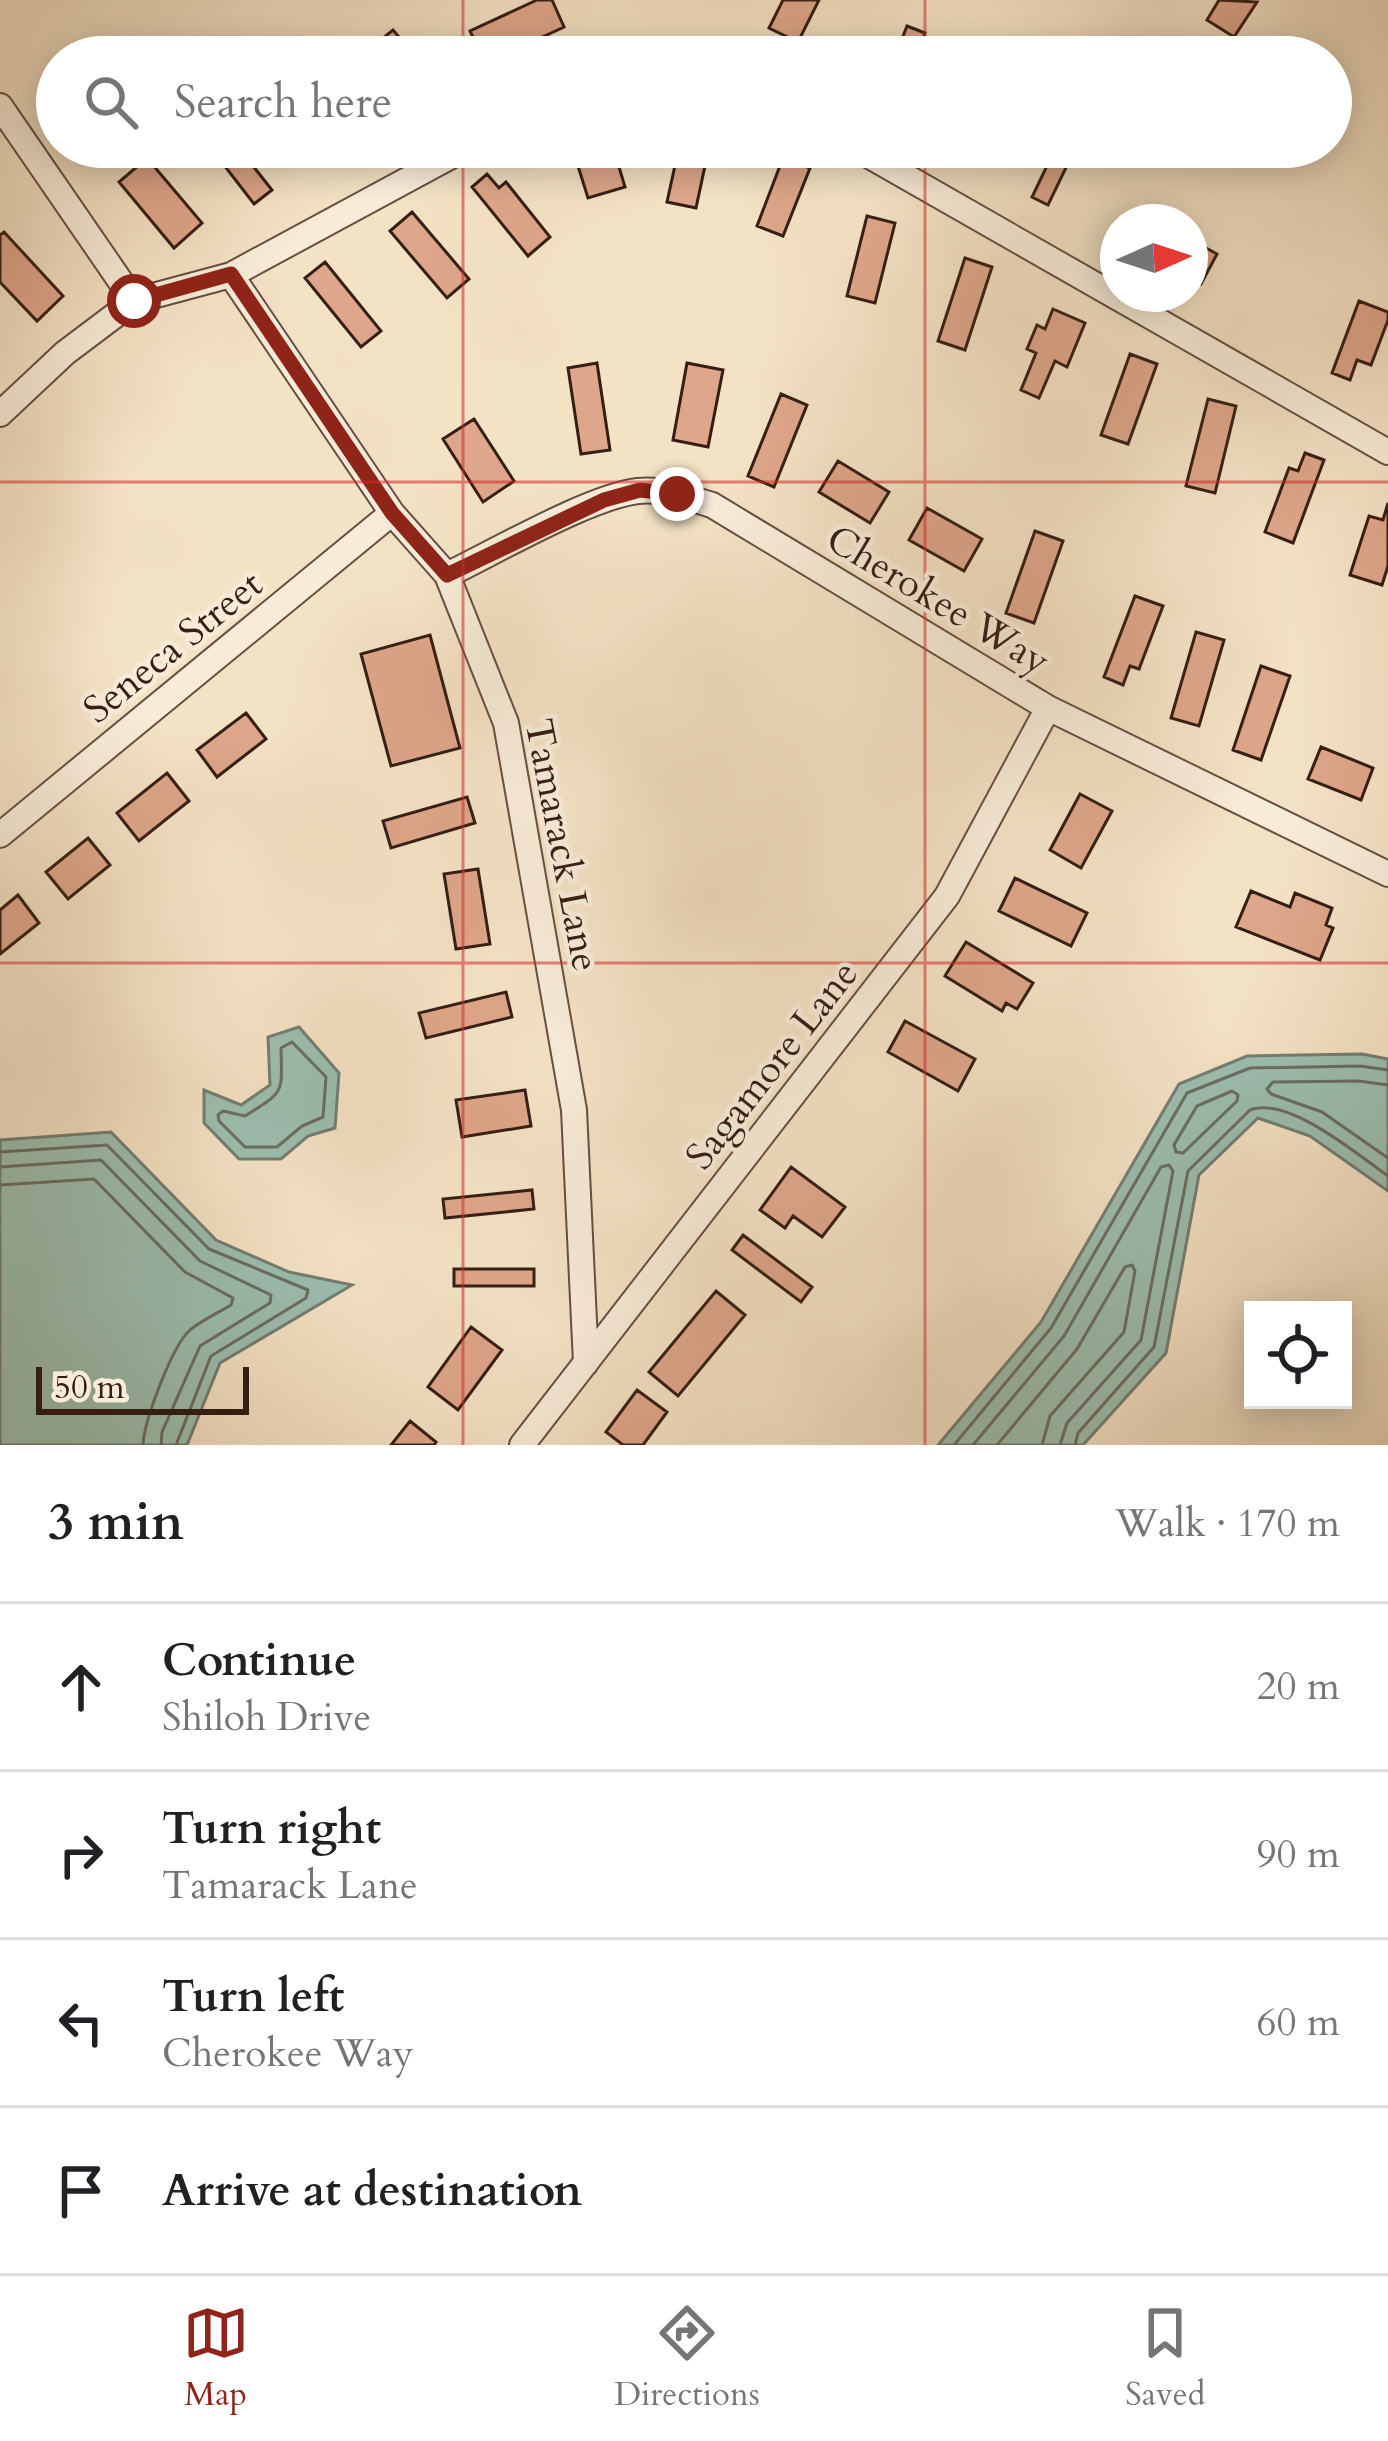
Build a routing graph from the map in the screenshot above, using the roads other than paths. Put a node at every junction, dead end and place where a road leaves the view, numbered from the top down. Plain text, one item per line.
1 (0, 106) edge
2 (36, 158) edge
3 (43, 168) edge
4 (429, 168) edge
5 (891, 168) edge
6 (231, 274) junction
7 (134, 301) junction
8 (0, 414) edge
9 (1388, 452) edge
10 (392, 513) junction
11 (447, 575) junction
12 (1048, 708) junction
13 (0, 836) edge
14 (1388, 874) edge
15 (586, 1363) junction
16 (522, 1445) edge

1 - 2 street
3 - 7 street
4 - 6 street
5 - 9 street
6 - 7 street
6 - 10 street, Tamarack Lane
7 - 8 street
10 - 11 street, Tamarack Lane
10 - 13 street, Seneca Street
11 - 12 street, Cherokee Way
11 - 15 street, Tamarack Lane
12 - 14 street, Cherokee Way
12 - 15 street, Sagamore Lane
15 - 16 street, Sagamore Lane

